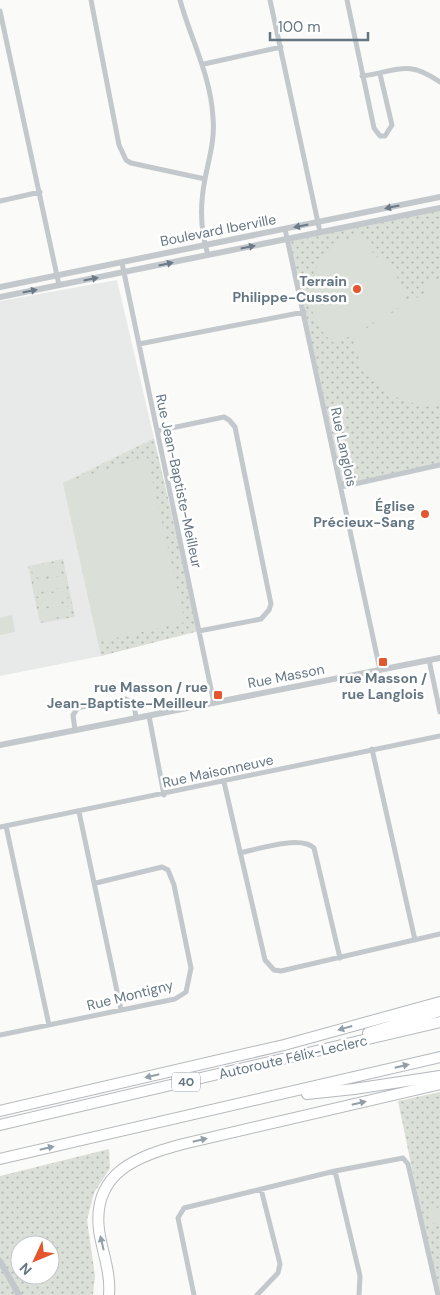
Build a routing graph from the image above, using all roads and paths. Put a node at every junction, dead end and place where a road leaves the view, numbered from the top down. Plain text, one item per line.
1 (91, 0) edge
2 (180, 0) edge
3 (270, 0) edge
4 (347, 0) edge
5 (0, 12) edge
6 (280, 47) junction
7 (204, 64) junction
8 (380, 74) junction
9 (362, 76) junction
10 (440, 82) edge
11 (205, 179) junction
12 (40, 192) junction
13 (440, 197) edge
14 (0, 201) edge
15 (440, 208) edge
16 (318, 223) junction
17 (285, 229) junction
18 (320, 232) junction
19 (288, 239) junction
20 (205, 245) junction
21 (208, 254) junction
22 (122, 263) junction
23 (124, 273) junction
24 (58, 275) junction
25 (60, 285) junction
26 (0, 287) edge
27 (0, 297) edge
28 (304, 312) junction
29 (139, 344) junction
30 (157, 431) junction
31 (440, 465) edge
32 (341, 487) junction
33 (199, 631) junction
34 (440, 658) edge
35 (428, 660) junction
36 (380, 670) junction
37 (214, 703) junction
38 (440, 712) edge
39 (149, 716) junction
40 (136, 718) junction
41 (75, 730) junction
42 (440, 736) edge
43 (0, 745) edge
44 (372, 749) junction
45 (224, 782) junction
46 (164, 795) junction
47 (79, 812) junction
48 (6, 826) junction
49 (0, 827) edge
50 (240, 853) junction
51 (96, 883) junction
52 (440, 934) edge
53 (415, 940) junction
54 (340, 958) junction
55 (440, 1002) edge
56 (121, 1010) junction
57 (440, 1011) edge
58 (440, 1022) edge
59 (49, 1025) junction
60 (0, 1035) edge
61 (303, 1055) junction
62 (440, 1057) edge
63 (440, 1076) edge
64 (440, 1084) edge
65 (269, 1097) junction
66 (0, 1111) edge
67 (0, 1125) edge
68 (0, 1159) edge
69 (335, 1171) junction
70 (261, 1189) junction
71 (0, 1261) edge
72 (19, 1295) edge
73 (109, 1295) edge
74 (194, 1295) edge
75 (257, 1295) edge
76 (359, 1295) edge
77 (438, 1295) edge

1 - 11 street
2 - 7 street
3 - 6 street
4 - 9 street
5 - 12 street
6 - 7 street
6 - 16 street
7 - 11 street
8 - 9 street
8 - 9 street
8 - 10 street
11 - 20 street
12 - 14 street
12 - 24 street
13 -> 16 street, Boulevard Iberville
15 - 18 street, Boulevard Iberville
16 -> 17 street, Boulevard Iberville
16 - 18 street
17 - 19 street, Rue Langlois
17 - 20 street, Boulevard Iberville
18 - 19 street, Boulevard Iberville
21 -> 19 street, Boulevard Iberville
19 - 28 street, Rue Langlois
20 - 21 street
20 - 22 street, Boulevard Iberville
23 -> 21 street, Boulevard Iberville
22 - 23 street, Rue Jean-Baptiste-Meilleur
22 - 24 street, Boulevard Iberville
25 -> 23 street, Boulevard Iberville
23 - 29 street, Rue Jean-Baptiste-Meilleur
24 - 25 street
24 - 26 street, Boulevard Iberville
27 -> 25 street, Boulevard Iberville
28 - 29 street
28 - 32 street, Rue Langlois
29 - 30 street, Rue Jean-Baptiste-Meilleur
30 - 33 street, Rue Jean-Baptiste-Meilleur
30 - 33 street
31 - 32 street
32 - 36 street, Rue Langlois
33 - 37 street, Rue Jean-Baptiste-Meilleur
34 - 35 street, Rue Masson
35 - 36 street, Rue Masson
35 - 38 street
36 - 37 street, Rue Masson
37 - 39 street, Rue Masson
39 - 40 street, Rue Masson
39 - 46 street
40 - 41 street, Rue Masson
40 - 41 street
41 - 43 street, Rue Masson
42 - 44 street, Rue Maisonneuve
44 - 45 street, Rue Maisonneuve
44 - 53 street
45 - 46 street, Rue Maisonneuve
45 - 50 street
46 - 47 street, Rue Maisonneuve
47 - 48 street, Rue Maisonneuve
47 - 51 street
48 - 49 street, Rue Maisonneuve
48 - 59 street
50 - 54 street
50 - 54 street
51 - 56 street
51 - 56 street, Rue Montigny
52 - 53 street
53 - 54 street
55 -> 66 highway
56 - 59 street, Rue Montigny
57 - 61 highway
58 - 61 highway, Autoroute Félix-Leclerc / 40
59 - 60 street, Rue Montigny
61 - 67 highway, Autoroute Félix-Leclerc / 40
65 -> 62 highway
63 - 65 highway
73 -> 64 highway
68 -> 65 highway
69 - 70 street
69 - 76 street
69 - 77 street
70 - 74 street
70 - 75 street
71 - 72 street

